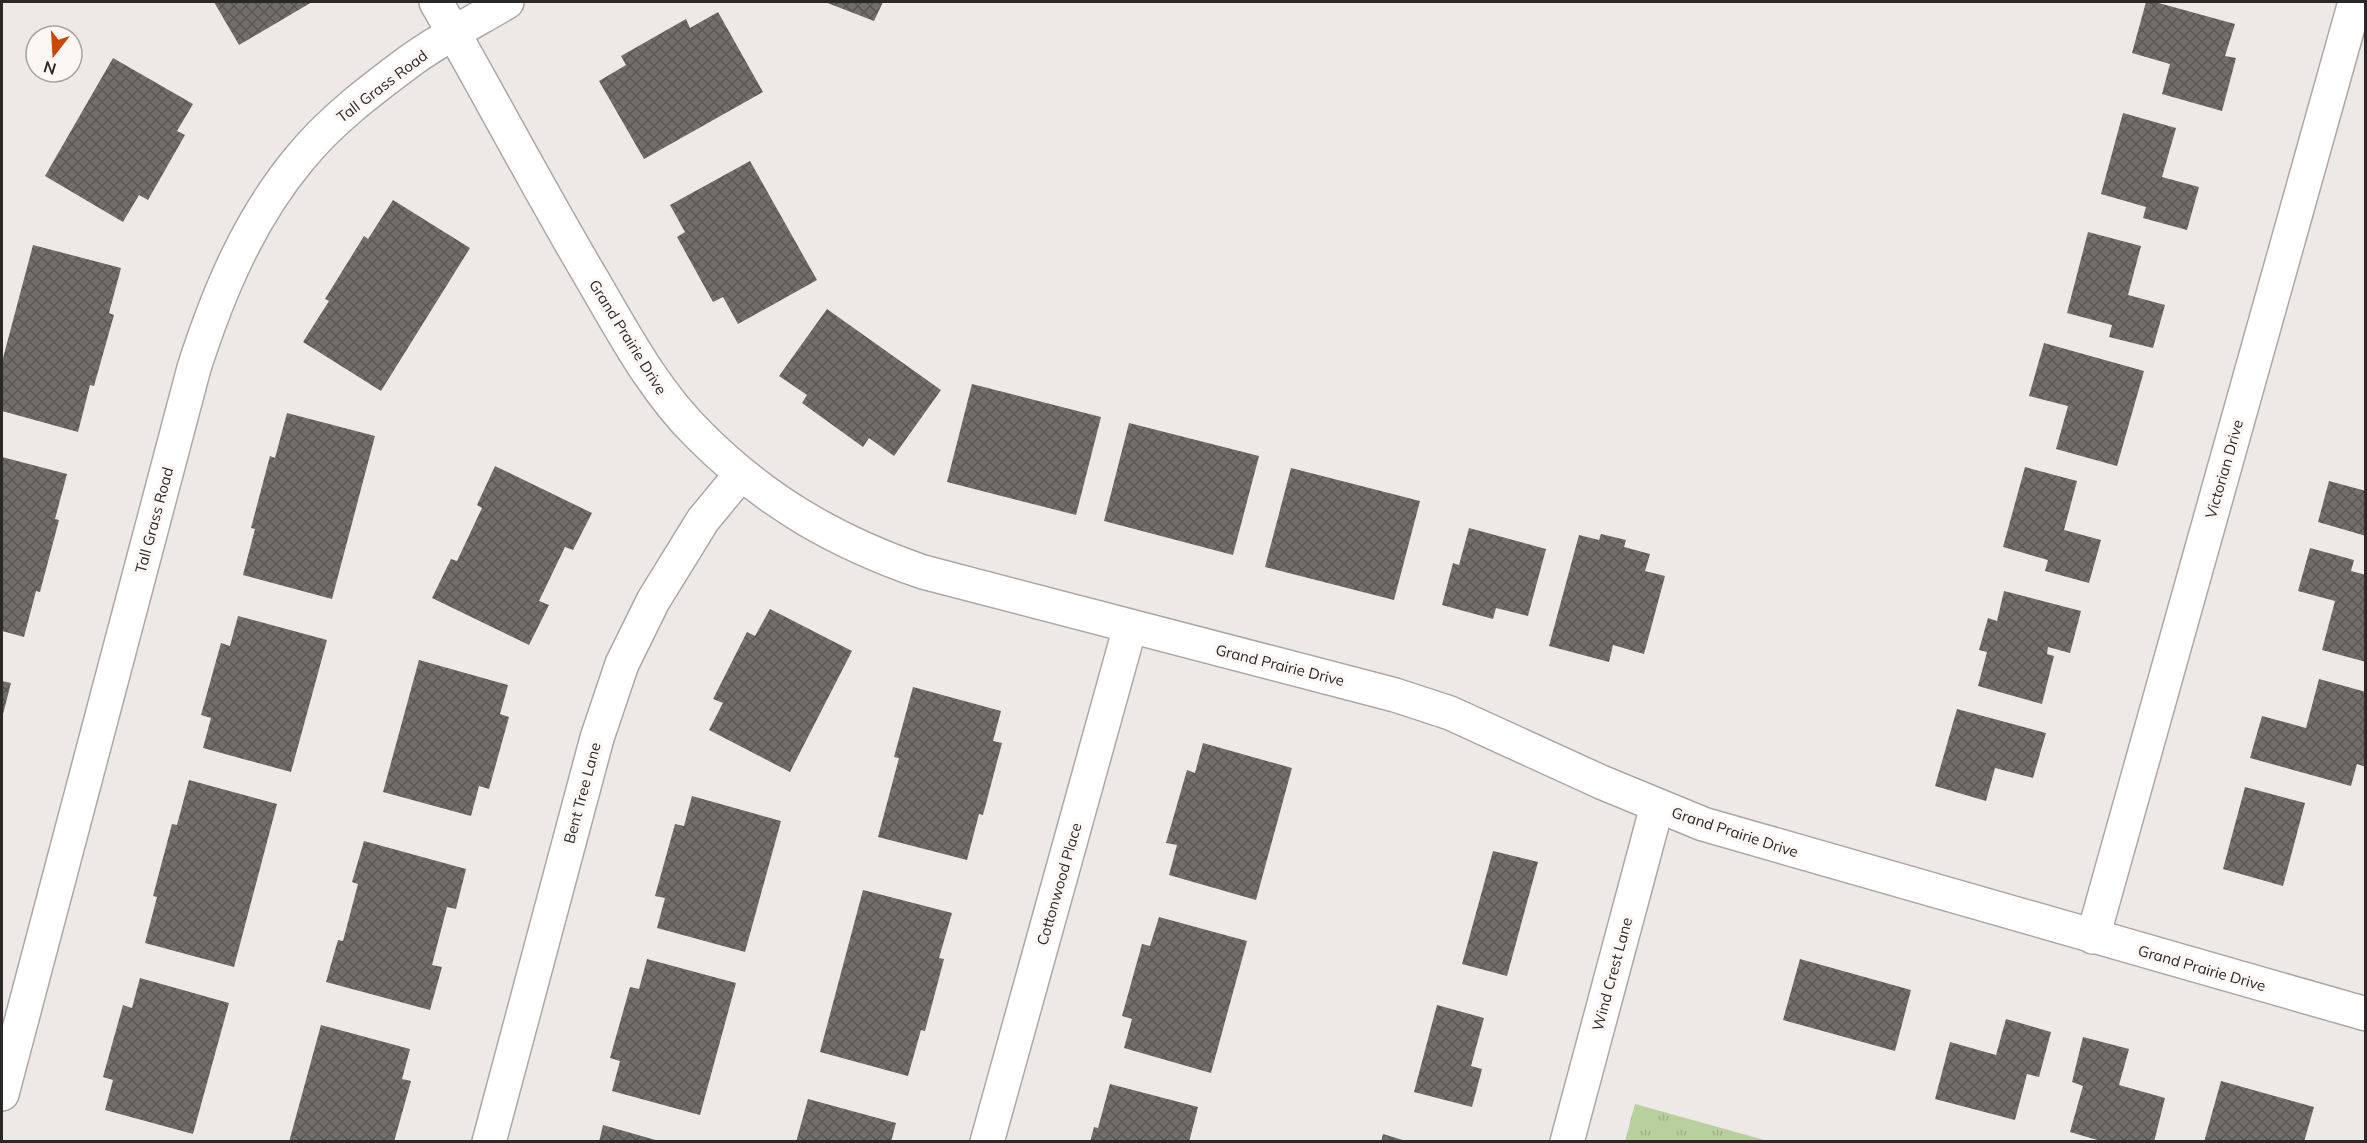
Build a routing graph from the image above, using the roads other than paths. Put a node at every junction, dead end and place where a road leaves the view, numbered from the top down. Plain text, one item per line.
1 (436, 2) edge
2 (507, 2) edge
3 (2355, 2) edge
4 (455, 34) junction
5 (741, 474) junction
6 (1130, 627) junction
7 (1657, 806) junction
8 (2093, 937) junction
9 (2366, 1014) edge
10 (2, 1094) edge
11 (489, 1142) edge
12 (987, 1142) edge
13 (1567, 1142) edge

1 - 4 street, Grand Prairie Drive
2 - 4 street, Tall Grass Road
3 - 8 street, Victorian Drive
4 - 5 street, Grand Prairie Drive
4 - 10 street, Tall Grass Road
5 - 6 street, Grand Prairie Drive
5 - 11 street, Bent Tree Lane
6 - 7 street, Grand Prairie Drive
6 - 12 street, Cottonwood Place
7 - 8 street, Grand Prairie Drive
7 - 13 street, Wind Crest Lane
8 - 9 street, Grand Prairie Drive

